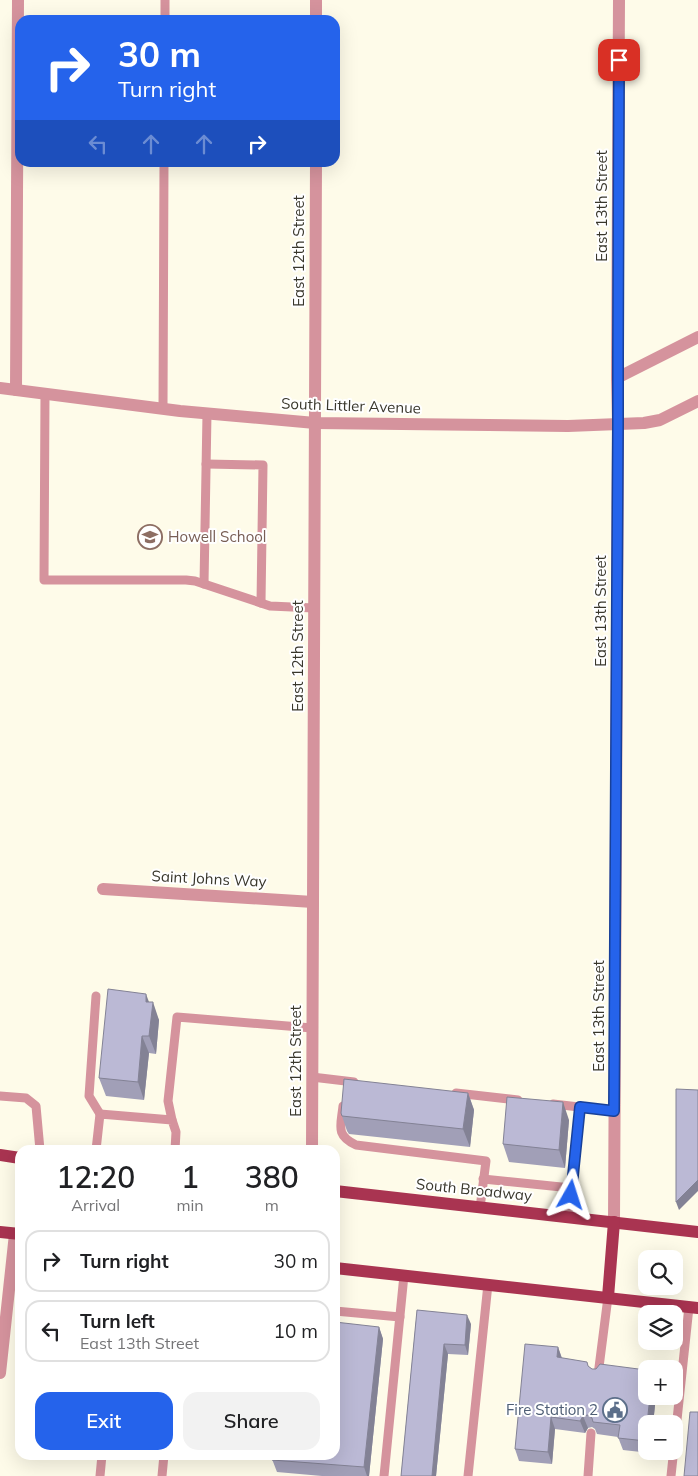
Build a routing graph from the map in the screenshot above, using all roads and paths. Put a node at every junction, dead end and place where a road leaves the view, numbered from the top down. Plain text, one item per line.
1 (18, 0) edge
2 (165, 0) edge
3 (316, 0) edge
4 (619, 0) edge
5 (18, 15) edge
6 (165, 15) edge
7 (316, 15) edge
8 (17, 167) edge
9 (164, 167) edge
10 (316, 167) edge
11 (698, 337) edge
12 (618, 378) junction
13 (0, 388) edge
14 (16, 390) junction
15 (45, 394) junction
16 (698, 401) edge
17 (163, 409) junction
18 (207, 414) junction
19 (315, 423) junction
20 (618, 424) junction
21 (206, 464) junction
22 (204, 584) junction
23 (261, 603) junction
24 (314, 608) junction
25 (103, 889) dead end
26 (313, 902) junction
27 (96, 996) dead end
28 (312, 1028) junction
29 (312, 1077) junction
30 (365, 1083) edge
31 (443, 1092) edge
32 (0, 1096) edge
33 (343, 1100) edge
34 (531, 1102) edge
35 (541, 1103) edge
36 (580, 1107) junction
37 (614, 1111) junction
38 (100, 1114) junction
39 (172, 1120) junction
40 (40, 1145) edge
41 (97, 1145) edge
42 (175, 1145) edge
43 (312, 1145) edge
44 (0, 1155) edge
45 (15, 1157) edge
46 (483, 1180) junction
47 (571, 1188) junction
48 (340, 1192) edge
49 (480, 1208) junction
50 (568, 1217) junction
51 (614, 1222) junction
52 (0, 1232) edge
53 (698, 1232) edge
54 (15, 1234) edge
55 (15, 1257) edge
56 (340, 1269) edge
57 (404, 1275) junction
58 (488, 1284) junction
59 (608, 1297) junction
60 (693, 1308) edge
61 (340, 1311) edge
62 (400, 1317) junction
63 (0, 1373) edge
64 (598, 1375) edge
65 (591, 1433) edge
66 (102, 1460) edge
67 (164, 1460) edge
68 (100, 1476) edge
69 (162, 1476) edge
70 (384, 1476) edge
71 (468, 1476) edge
72 (588, 1476) edge
73 (671, 1476) edge

1 - 5 street
2 - 6 lane
3 - 7 street
4 - 12 street, East 13th Street
8 - 14 street
9 - 17 lane
10 - 19 street, East 12th Street
11 - 12 street
12 - 20 street, East 13th Street
13 - 14 street, South Littler Avenue
14 - 15 street, South Littler Avenue
15 - 17 street, South Littler Avenue
15 - 22 lane
16 - 20 street, South Littler Avenue
17 - 18 street, South Littler Avenue
18 - 19 street, South Littler Avenue
18 - 21 lane
19 - 20 street, South Littler Avenue
19 - 24 street, East 12th Street
20 - 37 street, East 13th Street
21 - 22 lane
21 - 23 lane
22 - 23 lane
23 - 24 lane
24 - 26 street, East 12th Street
25 - 26 street, Saint Johns Way
26 - 28 street, East 12th Street
27 - 38 lane
28 - 29 street, East 12th Street
28 - 39 lane
29 - 30 lane
29 - 43 street, East 12th Street
31 - 34 lane
32 - 40 lane
33 - 46 lane
35 - 36 lane
36 - 37 lane
36 - 47 lane
37 - 51 street, East 13th Street
38 - 39 lane
38 - 41 lane
39 - 42 lane
44 - 45 main road
46 - 47 lane
46 - 49 lane
47 - 50 lane
48 - 49 main road, South Broadway
49 - 50 main road, South Broadway
50 - 51 main road, South Broadway
51 - 53 main road, South Broadway
51 - 59 main road
52 - 54 main road
55 - 63 street
56 - 57 main road
57 - 58 main road
57 - 62 lane
58 - 59 main road
58 - 71 lane
59 - 60 main road
59 - 64 lane
60 - 73 lane
61 - 62 lane
62 - 70 lane
65 - 72 lane
66 - 68 lane
67 - 69 lane

